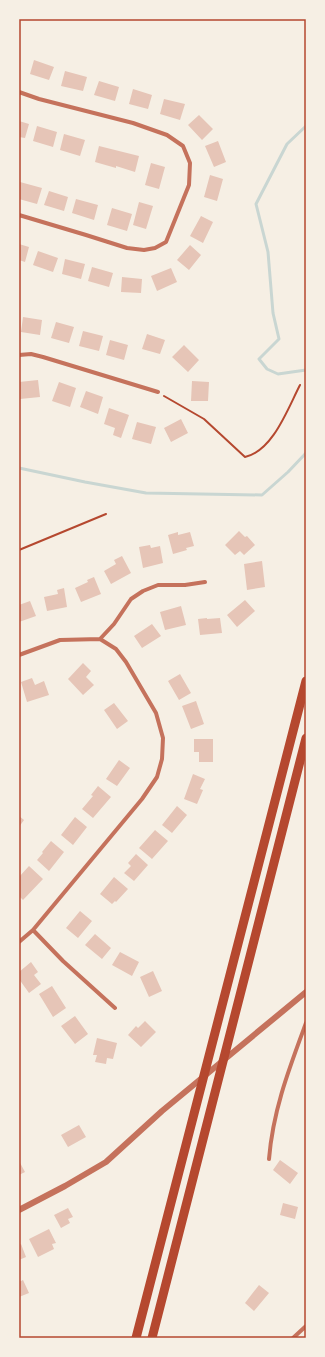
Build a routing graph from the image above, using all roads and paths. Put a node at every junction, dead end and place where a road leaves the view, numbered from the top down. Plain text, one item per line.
1 (19, 92) edge
2 (19, 215) edge
3 (19, 355) edge
4 (300, 385) dead end
5 (158, 392) joint
6 (106, 514) dead end
7 (19, 550) edge
8 (205, 582) dead end
9 (100, 639) junction
10 (19, 655) edge
11 (306, 681) edge
12 (306, 738) edge
13 (33, 930) junction
14 (19, 942) edge
15 (306, 992) edge
16 (115, 1008) dead end
17 (306, 1023) edge
18 (269, 1159) dead end
19 (19, 1210) edge
20 (306, 1326) edge
21 (136, 1338) edge
22 (152, 1338) edge
23 (293, 1338) edge

1 - 2 street
3 - 5 street
4 - 5 path
6 - 7 path
8 - 9 street
9 - 10 street
9 - 13 street
11 - 21 highway
12 - 22 highway
13 - 14 street
13 - 16 street
15 - 19 street
17 - 18 street
20 - 23 street

